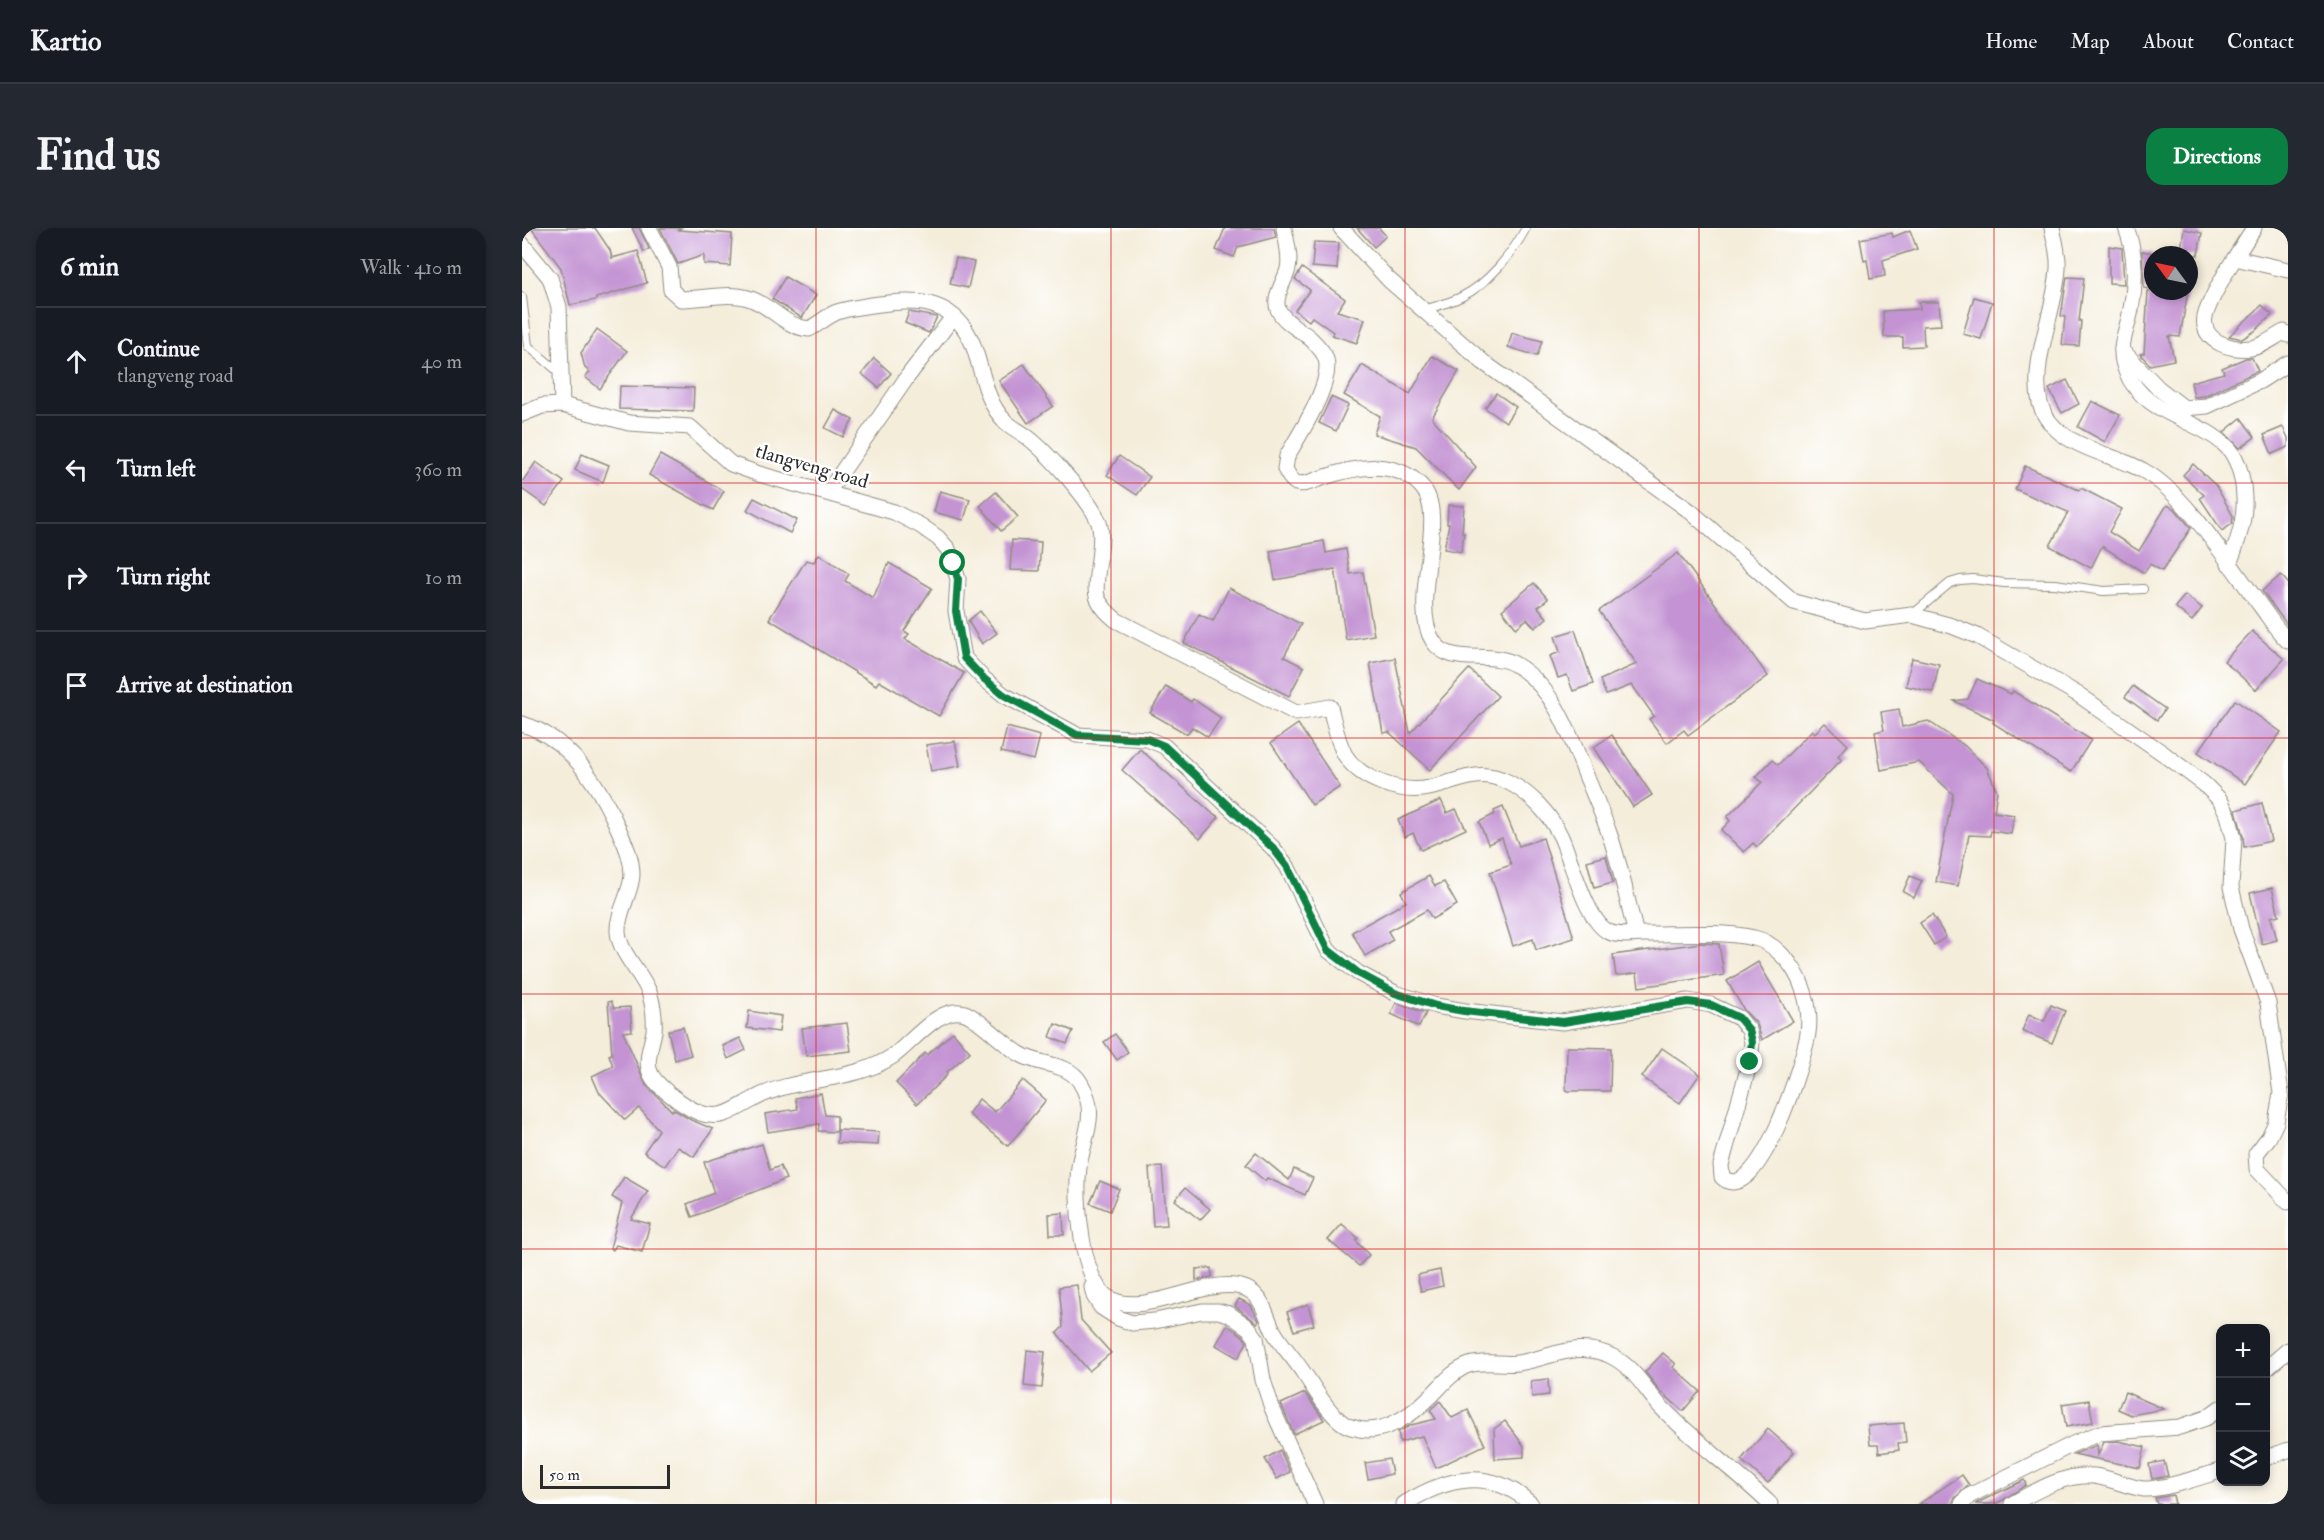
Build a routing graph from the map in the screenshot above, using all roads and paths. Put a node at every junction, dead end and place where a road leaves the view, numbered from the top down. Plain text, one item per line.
1 (649, 228) edge
2 (1284, 228) edge
3 (1341, 228) edge
4 (1526, 228) edge
5 (2052, 228) edge
6 (2126, 228) edge
7 (2254, 228) edge
8 (522, 244) edge
9 (2235, 258) junction
10 (2288, 270) edge
11 (522, 297) edge
12 (1424, 310) junction
13 (953, 317) junction
14 (2288, 334) edge
15 (2122, 351) junction
16 (2288, 363) edge
17 (563, 375) junction
18 (562, 405) junction
19 (522, 414) edge
20 (828, 492) junction
21 (2229, 564) junction
22 (2143, 589) dead end
23 (1912, 615) junction
24 (2288, 641) edge
25 (522, 724) edge
26 (1636, 934) junction
27 (2288, 1202) edge
28 (1088, 1269) junction
29 (2288, 1350) edge
30 (2270, 1365) edge
31 (2216, 1411) edge
32 (2288, 1450) edge
33 (2270, 1456) edge
34 (2216, 1472) edge
35 (1315, 1504) edge
36 (1404, 1504) edge
37 (1531, 1504) edge
38 (1770, 1504) edge
39 (1962, 1504) edge
40 (2012, 1504) edge

1 - 13 street
2 - 26 street
3 - 12 street
4 - 12 lane
5 - 21 street
6 - 15 street
7 - 9 street
8 - 17 street
9 - 10 street
9 - 14 street
11 - 17 lane
12 - 23 street
13 - 20 street
13 - 26 street
15 - 16 street
15 - 21 street
17 - 18 street
18 - 19 street, tlangveng road
18 - 20 street, tlangveng road
20 - 26 street, tlangveng road
21 - 24 street
22 - 23 lane
23 - 27 street
25 - 28 street
28 - 35 street
28 - 38 street
29 - 30 street
31 - 39 street
32 - 33 street
34 - 40 street
36 - 37 street

